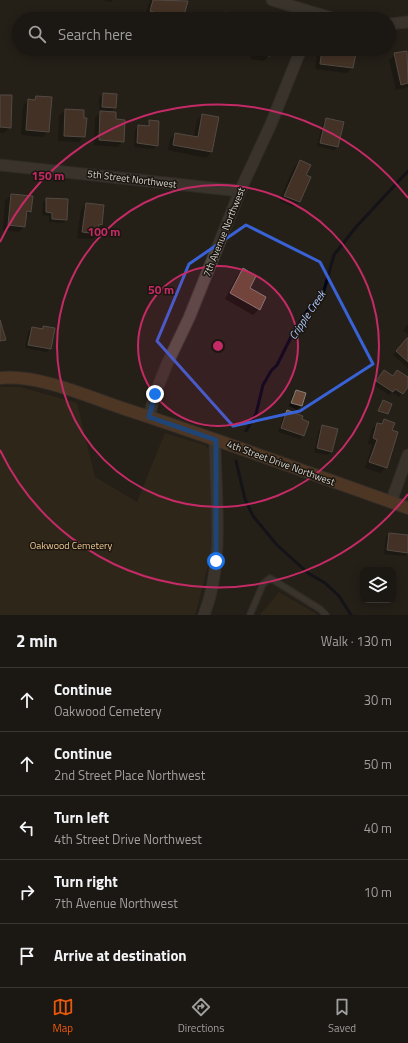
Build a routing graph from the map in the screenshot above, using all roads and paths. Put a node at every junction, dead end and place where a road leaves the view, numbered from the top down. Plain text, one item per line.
1 (272, 0) edge
2 (303, 12) edge
3 (408, 22) edge
4 (396, 23) edge
5 (298, 56) edge
6 (0, 165) edge
7 (240, 191) junction
8 (0, 378) edge
9 (149, 417) junction
10 (216, 440) junction
11 (408, 455) edge
12 (391, 502) junction
13 (408, 508) edge
14 (204, 615) edge
15 (250, 615) edge
16 (326, 615) edge

1 - 2 street
3 - 4 street
5 - 7 street, 7th Avenue Northwest
6 - 7 street, 5th Street Northwest
7 - 9 street, 7th Avenue Northwest
8 - 9 main road, 4th Street Drive Northwest
9 - 10 main road, 4th Street Drive Northwest
10 - 12 main road, 4th Street Drive Northwest
10 - 14 street
11 - 12 street
12 - 13 main road, 4th Street Drive Northwest
15 - 16 lane

